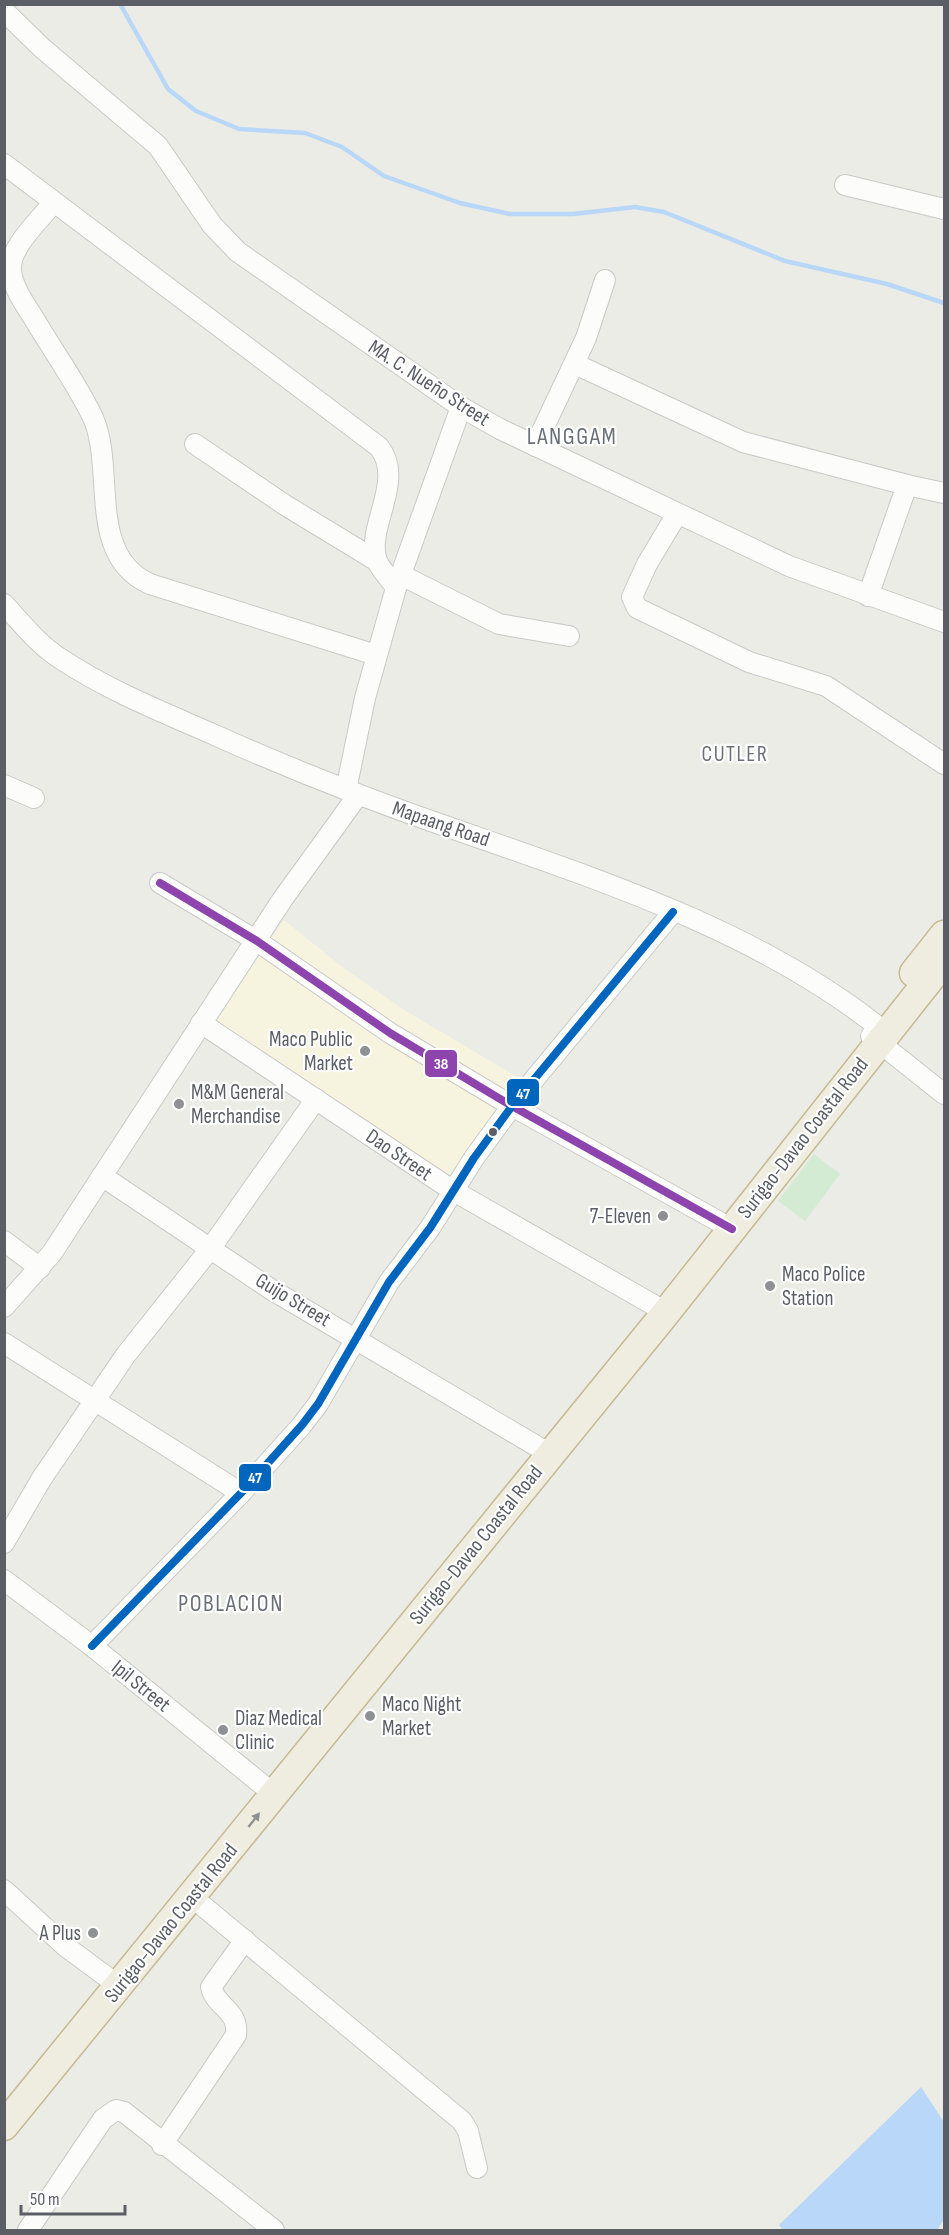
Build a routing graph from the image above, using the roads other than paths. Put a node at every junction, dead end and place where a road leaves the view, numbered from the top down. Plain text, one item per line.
1 (4, 11) edge
2 (4, 164) edge
3 (845, 185) dead end
4 (53, 203) junction
5 (945, 209) edge
6 (605, 280) dead end
7 (575, 364) junction
8 (461, 407) junction
9 (195, 444) dead end
10 (535, 446) junction
11 (907, 485) junction
12 (945, 493) edge
13 (677, 514) junction
14 (377, 561) junction
15 (398, 581) junction
16 (868, 596) junction
17 (4, 604) edge
18 (945, 622) edge
19 (569, 636) dead end
20 (376, 655) junction
21 (945, 764) edge
22 (4, 785) edge
23 (352, 793) junction
24 (34, 798) dead end
25 (160, 883) dead end
26 (673, 912) junction
27 (945, 935) edge
28 (257, 941) junction
29 (945, 961) edge
30 (201, 1023) junction
31 (876, 1033) junction
32 (945, 1094) edge
33 (316, 1100) junction
34 (512, 1106) junction
35 (102, 1176) junction
36 (452, 1190) junction
37 (725, 1224) junction
38 (4, 1241) edge
39 (210, 1249) junction
40 (40, 1268) junction
41 (4, 1307) edge
42 (658, 1309) junction
43 (357, 1337) junction
44 (4, 1343) edge
45 (96, 1401) junction
46 (544, 1449) junction
47 (241, 1493) junction
48 (4, 1543) edge
49 (4, 1580) edge
50 (92, 1646) junction
51 (267, 1789) junction
52 (4, 1890) edge
53 (192, 1898) junction
54 (245, 1940) junction
55 (112, 1981) junction
56 (4, 2099) edge
57 (4, 2126) edge
58 (162, 2145) junction
59 (477, 2168) dead end
60 (28, 2230) edge
61 (274, 2230) edge

1 - 8 street, MA. C. Nueño Street
2 - 4 street
3 - 5 street
4 - 14 street
4 - 20 street
6 - 7 street
7 - 10 street
7 - 11 street
8 - 10 street, MA. C. Nueño Street
8 - 15 street
9 - 14 street
10 - 13 street, MA. C. Nueño Street
11 - 12 street
11 - 16 street
13 - 16 street, MA. C. Nueño Street
13 - 21 street
14 - 15 street
15 - 19 street
15 - 20 street
16 - 18 street, MA. C. Nueño Street
17 - 23 street, Mapaang Road
20 - 23 street
22 - 24 street
23 - 26 street, Mapaang Road
23 - 28 street
25 - 28 street
26 - 31 street, Mapaang Road
26 - 34 street
27 - 31 highway, Surigao-Davao Coastal Road
28 - 30 street
28 - 34 street
29 - 31 highway, Surigao-Davao Coastal Road
30 - 33 street, Dao Street
30 - 35 street
31 - 32 street, Mapaang Road
31 - 37 highway, Surigao-Davao Coastal Road
33 - 36 street, Dao Street
33 - 39 street
34 - 36 street
34 - 37 street
35 - 39 street, Guijo Street
35 - 40 street
36 - 42 street, Dao Street
36 - 43 street
37 - 42 highway, Surigao-Davao Coastal Road
38 - 40 street
39 - 43 street, Guijo Street
39 - 45 street
40 - 41 street
42 - 46 highway, Surigao-Davao Coastal Road
43 - 46 street, Guijo Street
43 - 47 street
44 - 45 street
45 - 47 street
45 - 48 street
46 - 51 highway, Surigao-Davao Coastal Road
47 - 50 street
49 - 50 street, Ipil Street
50 - 51 street, Ipil Street
53 -> 51 highway, Surigao-Davao Coastal Road
51 - 55 highway, Surigao-Davao Coastal Road
52 - 55 street
53 - 54 street
53 - 55 highway, Surigao-Davao Coastal Road
54 - 58 street
54 - 59 street
55 - 56 highway, Surigao-Davao Coastal Road
55 - 57 highway, Surigao-Davao Coastal Road
58 - 60 street
58 - 61 street

